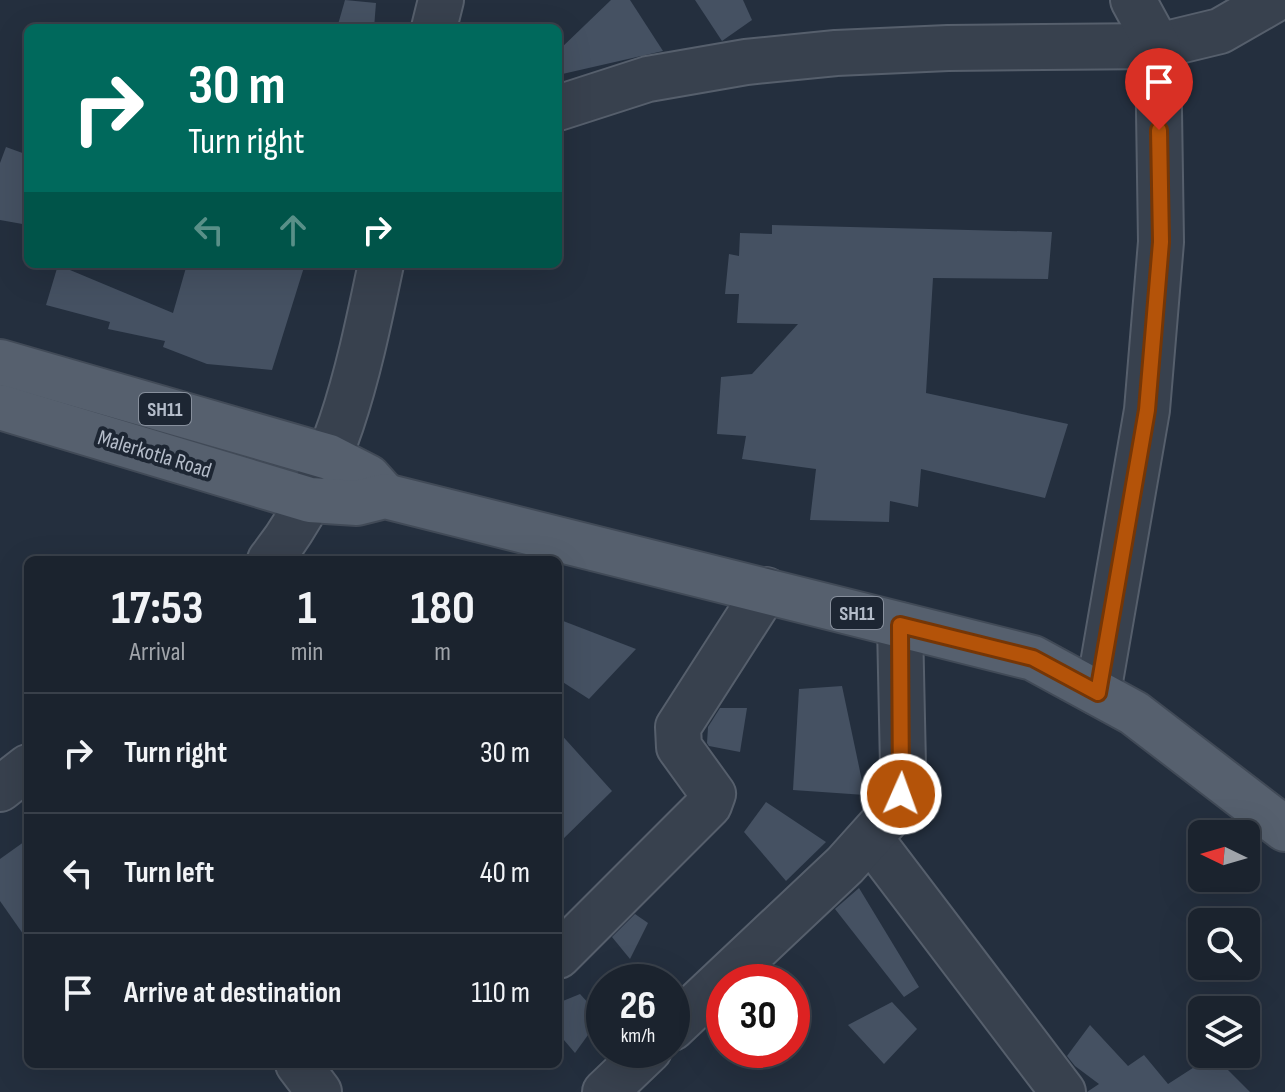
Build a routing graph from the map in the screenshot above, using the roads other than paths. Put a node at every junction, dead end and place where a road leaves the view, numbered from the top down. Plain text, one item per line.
1 (441, 0) edge
2 (1133, 0) edge
3 (1274, 0) edge
4 (435, 24) edge
5 (1158, 46) junction
6 (562, 107) edge
7 (380, 268) edge
8 (0, 362) edge
9 (0, 407) edge
10 (329, 457) junction
11 (385, 496) junction
12 (310, 500) junction
13 (273, 556) edge
14 (766, 590) junction
15 (900, 625) junction
16 (1098, 693) junction
17 (24, 770) edge
18 (0, 789) edge
19 (1285, 829) edge
20 (870, 838) junction
21 (562, 952) edge
22 (690, 1011) edge
23 (301, 1068) edge
24 (630, 1068) edge
25 (319, 1092) edge
26 (605, 1092) edge
27 (1063, 1092) edge

1 - 4 street
2 - 5 street
3 - 5 street
5 - 6 street
5 - 16 street
7 - 10 street
8 - 10 main road, Malerkotla Road / SH11
9 - 12 main road, Malerkotla Road / SH11
10 - 11 main road, SH11
10 - 12 street
11 - 12 main road, SH11
11 - 14 main road, SH11
12 - 13 street
14 - 15 main road, SH11
14 - 21 street
15 - 16 main road, SH11
15 - 20 street
16 - 19 main road, SH11
17 - 18 street
20 - 22 street
20 - 27 street
23 - 25 street
24 - 26 street

